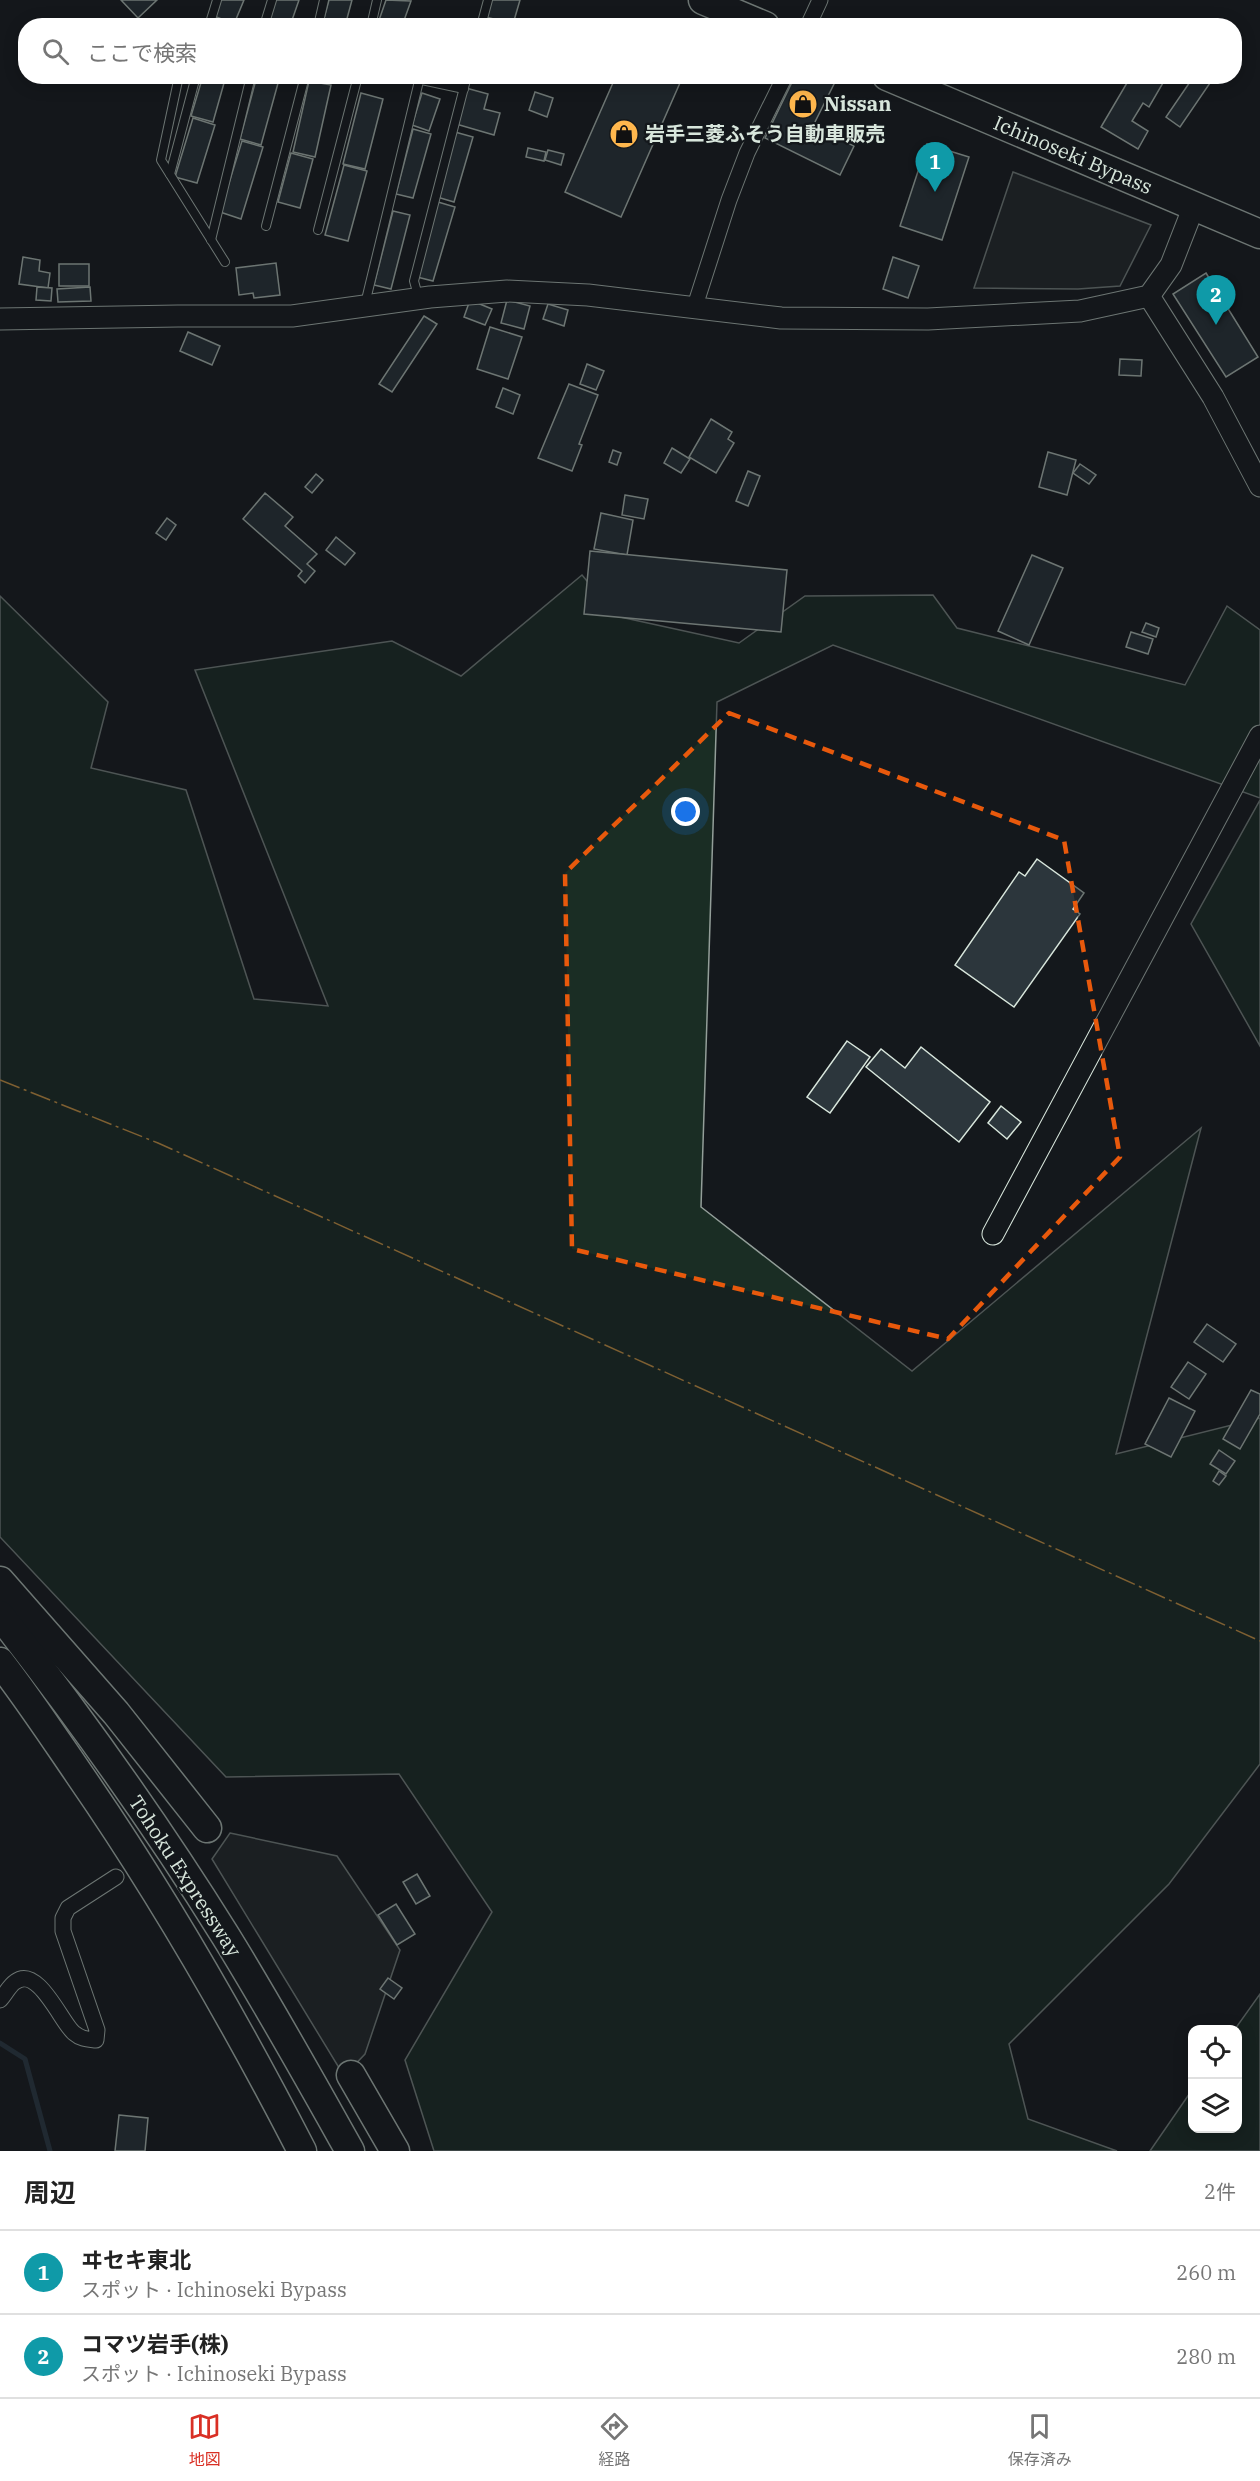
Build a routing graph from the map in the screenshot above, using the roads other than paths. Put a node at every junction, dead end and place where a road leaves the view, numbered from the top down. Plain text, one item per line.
1 (217, 0) edge
2 (272, 0) edge
3 (324, 0) edge
4 (377, 0) edge
5 (488, 0) edge
6 (703, 0) edge
7 (820, 0) edge
8 (211, 18) edge
9 (266, 18) edge
10 (320, 18) edge
11 (373, 18) edge
12 (483, 18) edge
13 (746, 18) edge
14 (812, 18) edge
15 (177, 84) edge
16 (194, 84) edge
17 (249, 84) edge
18 (303, 84) edge
19 (356, 84) edge
20 (418, 84) edge
21 (436, 84) edge
22 (465, 84) edge
23 (781, 84) edge
24 (906, 84) edge
25 (464, 89) junction
26 (170, 174) junction
27 (1194, 206) junction
28 (266, 226) dead end
29 (318, 230) dead end
30 (1260, 234) edge
31 (211, 240) junction
32 (225, 262) dead end
33 (417, 292) dead end
34 (1149, 296) junction
35 (364, 306) junction
36 (694, 309) junction
37 (0, 320) edge
38 (1260, 486) edge
39 (1260, 736) edge
40 (993, 1234) dead end
41 (0, 1581) edge
42 (0, 1615) edge
43 (0, 1662) edge
44 (207, 1828) dead end
45 (116, 1877) dead end
46 (0, 2000) edge
47 (351, 2075) dead end
48 (302, 2151) edge
49 (350, 2151) edge
50 (395, 2151) edge

1 - 8 lane
2 - 9 lane
3 - 10 lane
4 - 11 lane
5 - 12 lane
6 - 13 highway
7 - 14 street
15 - 26 lane
16 - 26 lane
17 - 31 lane
18 - 28 lane
19 - 29 lane
20 - 35 lane
21 - 25 lane
22 - 25 lane
23 - 36 street
24 - 27 highway, Ichinoseki Bypass
25 - 33 lane
26 - 31 lane
27 - 30 highway, Ichinoseki Bypass
27 - 34 street
31 - 32 lane
34 - 36 street
34 - 38 street
35 - 36 street
35 - 37 street
39 - 40 street
41 - 44 highway
42 - 49 highway, Tohoku Expressway
43 - 48 highway, Tohoku Expressway
45 - 46 street
47 - 50 highway

